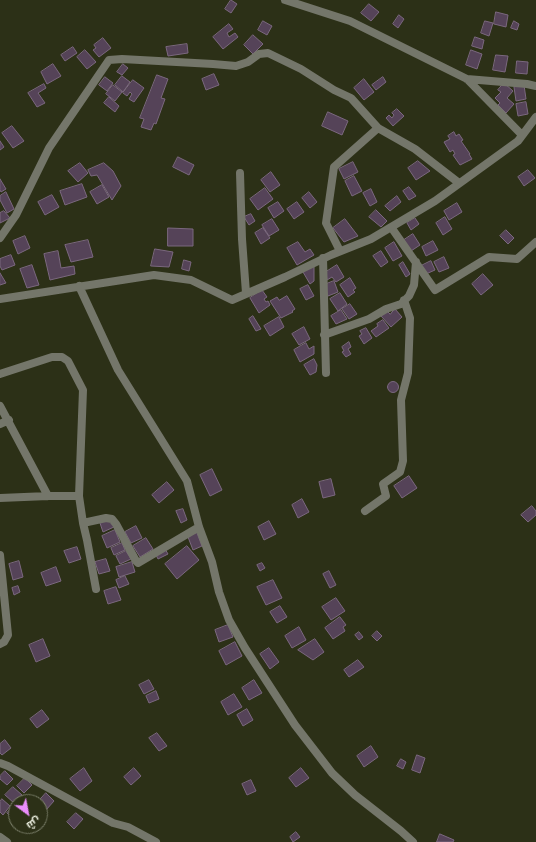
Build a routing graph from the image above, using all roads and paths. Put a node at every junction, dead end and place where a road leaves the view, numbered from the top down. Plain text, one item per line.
1 (285, 0) edge
2 (467, 79) junction
3 (536, 86) edge
4 (536, 117) edge
5 (378, 128) junction
6 (522, 135) junction
7 (240, 173) dead end
8 (459, 183) junction
9 (391, 228) junction
10 (0, 238) edge
11 (536, 242) edge
12 (340, 251) junction
13 (323, 258) junction
14 (416, 262) junction
15 (79, 286) junction
16 (246, 293) junction
17 (0, 299) edge
18 (404, 300) junction
19 (324, 335) junction
20 (326, 373) dead end
21 (0, 374) edge
22 (0, 406) edge
23 (9, 420) junction
24 (0, 424) edge
25 (48, 496) junction
26 (79, 496) junction
27 (0, 498) edge
28 (366, 511) dead end
29 (83, 523) junction
30 (200, 527) junction
31 (0, 555) edge
32 (96, 589) dead end
33 (0, 644) edge
34 (0, 763) edge
35 (0, 837) edge
36 (7, 842) edge
37 (156, 842) edge
38 (413, 842) edge

1 - 2 street
2 - 3 street
2 - 6 street
4 - 6 street
5 - 8 street
5 - 10 street
5 - 12 street
6 - 8 street
7 - 16 street
8 - 9 street
9 - 12 street
9 - 14 street
11 - 14 street
12 - 13 street
13 - 16 street
13 - 19 street
14 - 18 street
15 - 16 street
15 - 17 street
15 - 30 street
18 - 19 street
18 - 28 street
19 - 20 street
21 - 26 street
22 - 23 street
23 - 24 street
23 - 25 street
25 - 26 street
25 - 27 street
26 - 29 street
29 - 30 street
29 - 32 street
30 - 38 street
31 - 33 street
34 - 37 street
35 - 36 street

